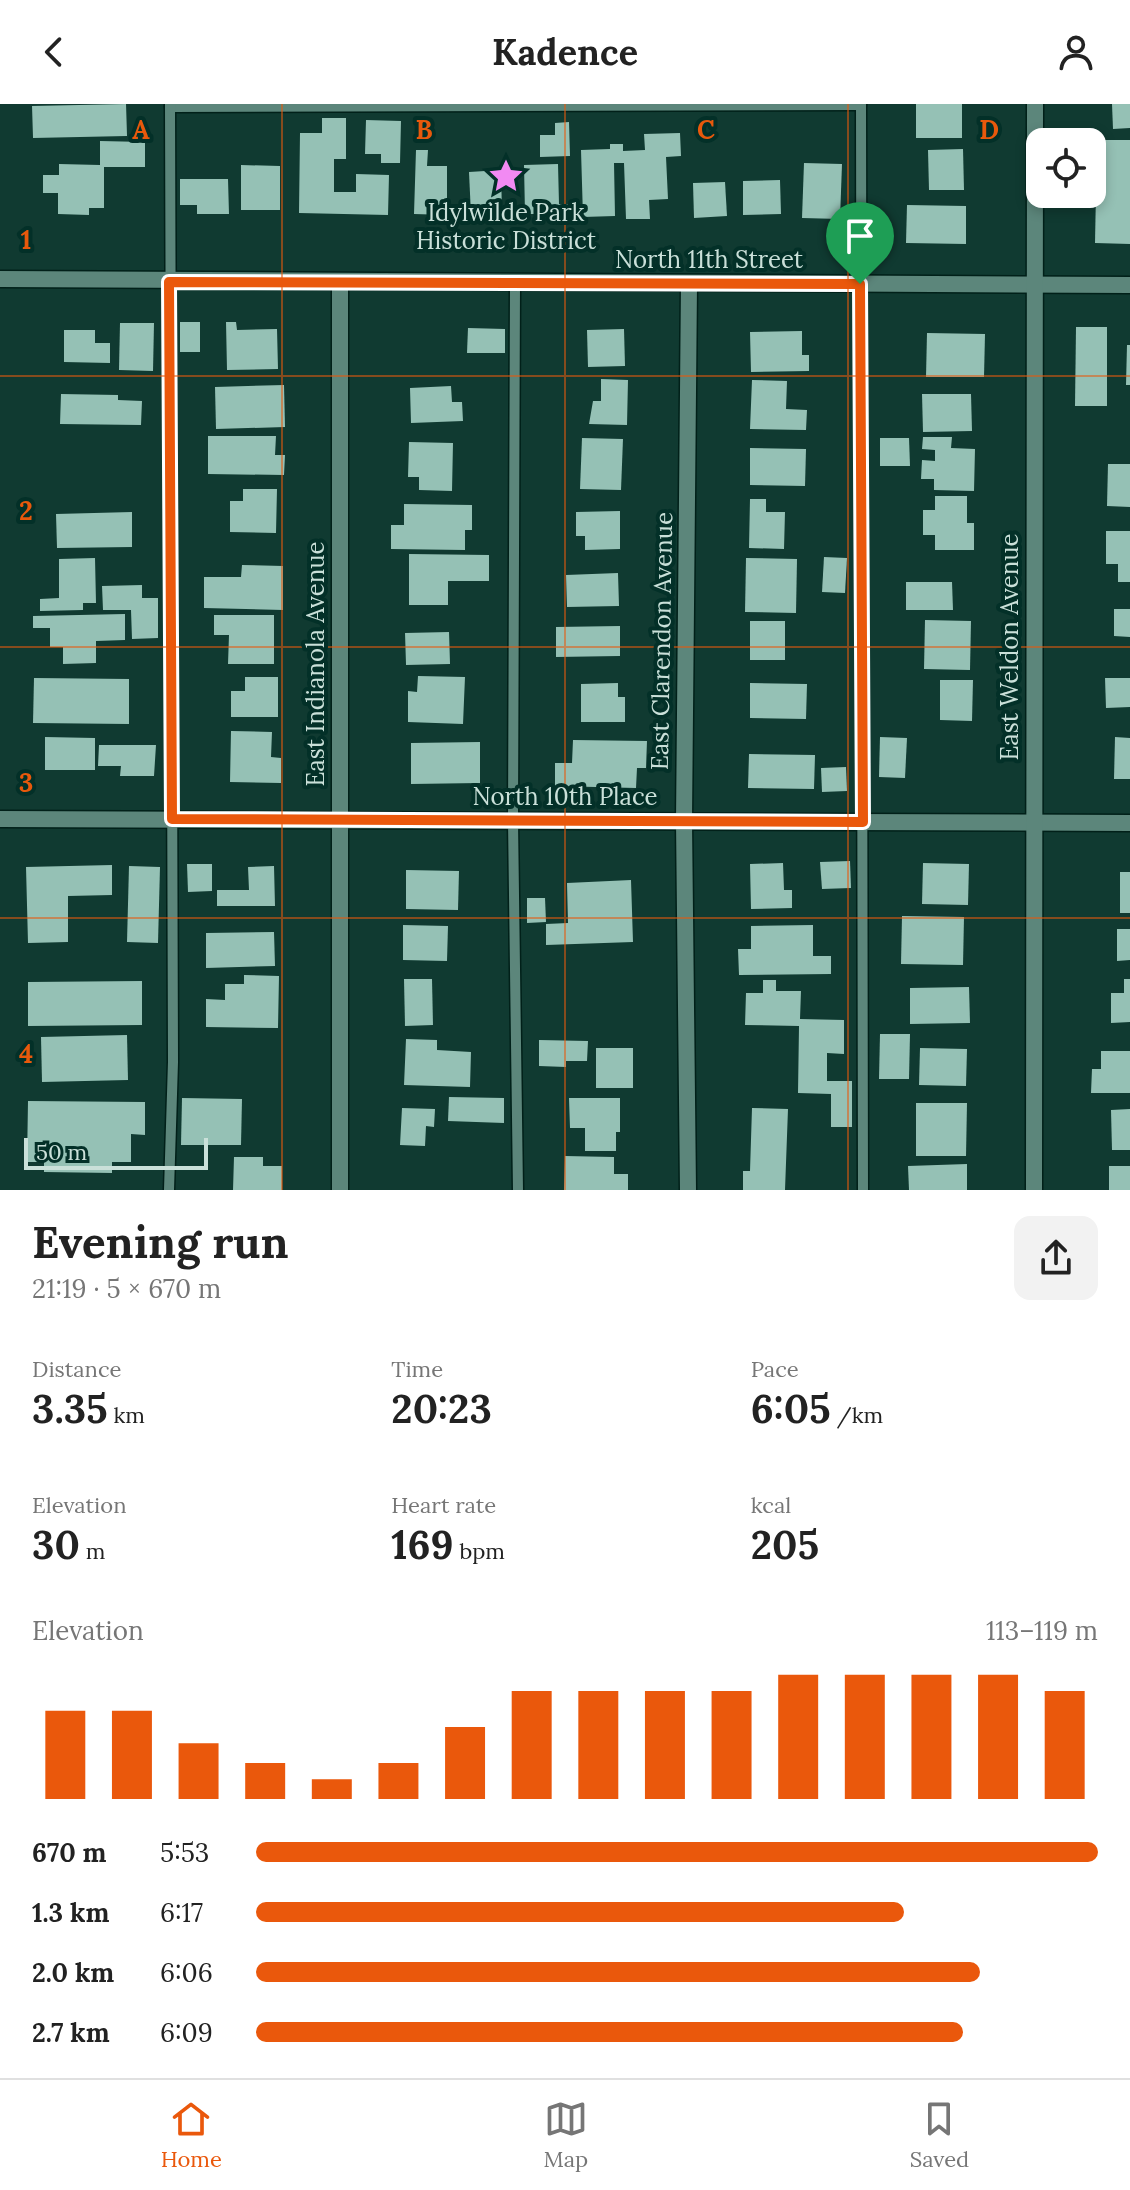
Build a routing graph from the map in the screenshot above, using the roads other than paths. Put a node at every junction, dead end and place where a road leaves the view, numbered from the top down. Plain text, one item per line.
1 (1035, 104) edge
2 (861, 105) edge
3 (170, 106) edge
4 (0, 279) edge
5 (169, 282) junction
6 (340, 282) junction
7 (515, 284) junction
8 (689, 284) junction
9 (860, 284) junction
10 (1035, 285) junction
11 (1130, 285) edge
12 (0, 819) edge
13 (172, 819) junction
14 (340, 820) junction
15 (513, 821) junction
16 (684, 821) junction
17 (863, 822) junction
18 (1033, 822) junction
19 (1130, 823) edge
20 (169, 1190) edge
21 (340, 1190) edge
22 (518, 1190) edge
23 (688, 1190) edge
24 (863, 1190) edge
25 (1034, 1190) edge

1 - 10 street, East Weldon Avenue
2 - 3 lane
2 - 9 lane
3 - 5 lane
4 - 5 street, North 11th Street
5 - 6 street, North 11th Street
5 - 13 lane
6 - 7 street, North 11th Street
6 - 14 street, East Indianola Avenue
7 - 8 street, North 11th Street
7 - 15 lane
8 - 9 street, North 11th Street
8 - 16 street, East Clarendon Avenue
9 - 10 street, North 11th Street
9 - 17 lane
10 - 11 street, North 11th Street
10 - 18 street, East Weldon Avenue
12 - 13 street, North 10th Place
13 - 14 street, North 10th Place
13 - 20 lane
14 - 15 street, North 10th Place
14 - 21 street, East Indianola Avenue
15 - 16 street, North 10th Place
15 - 22 lane
16 - 17 street, North 10th Place
16 - 23 street, East Clarendon Avenue
17 - 18 street, North 10th Place
17 - 24 lane
18 - 19 street, North 10th Place
18 - 25 street, East Weldon Avenue

